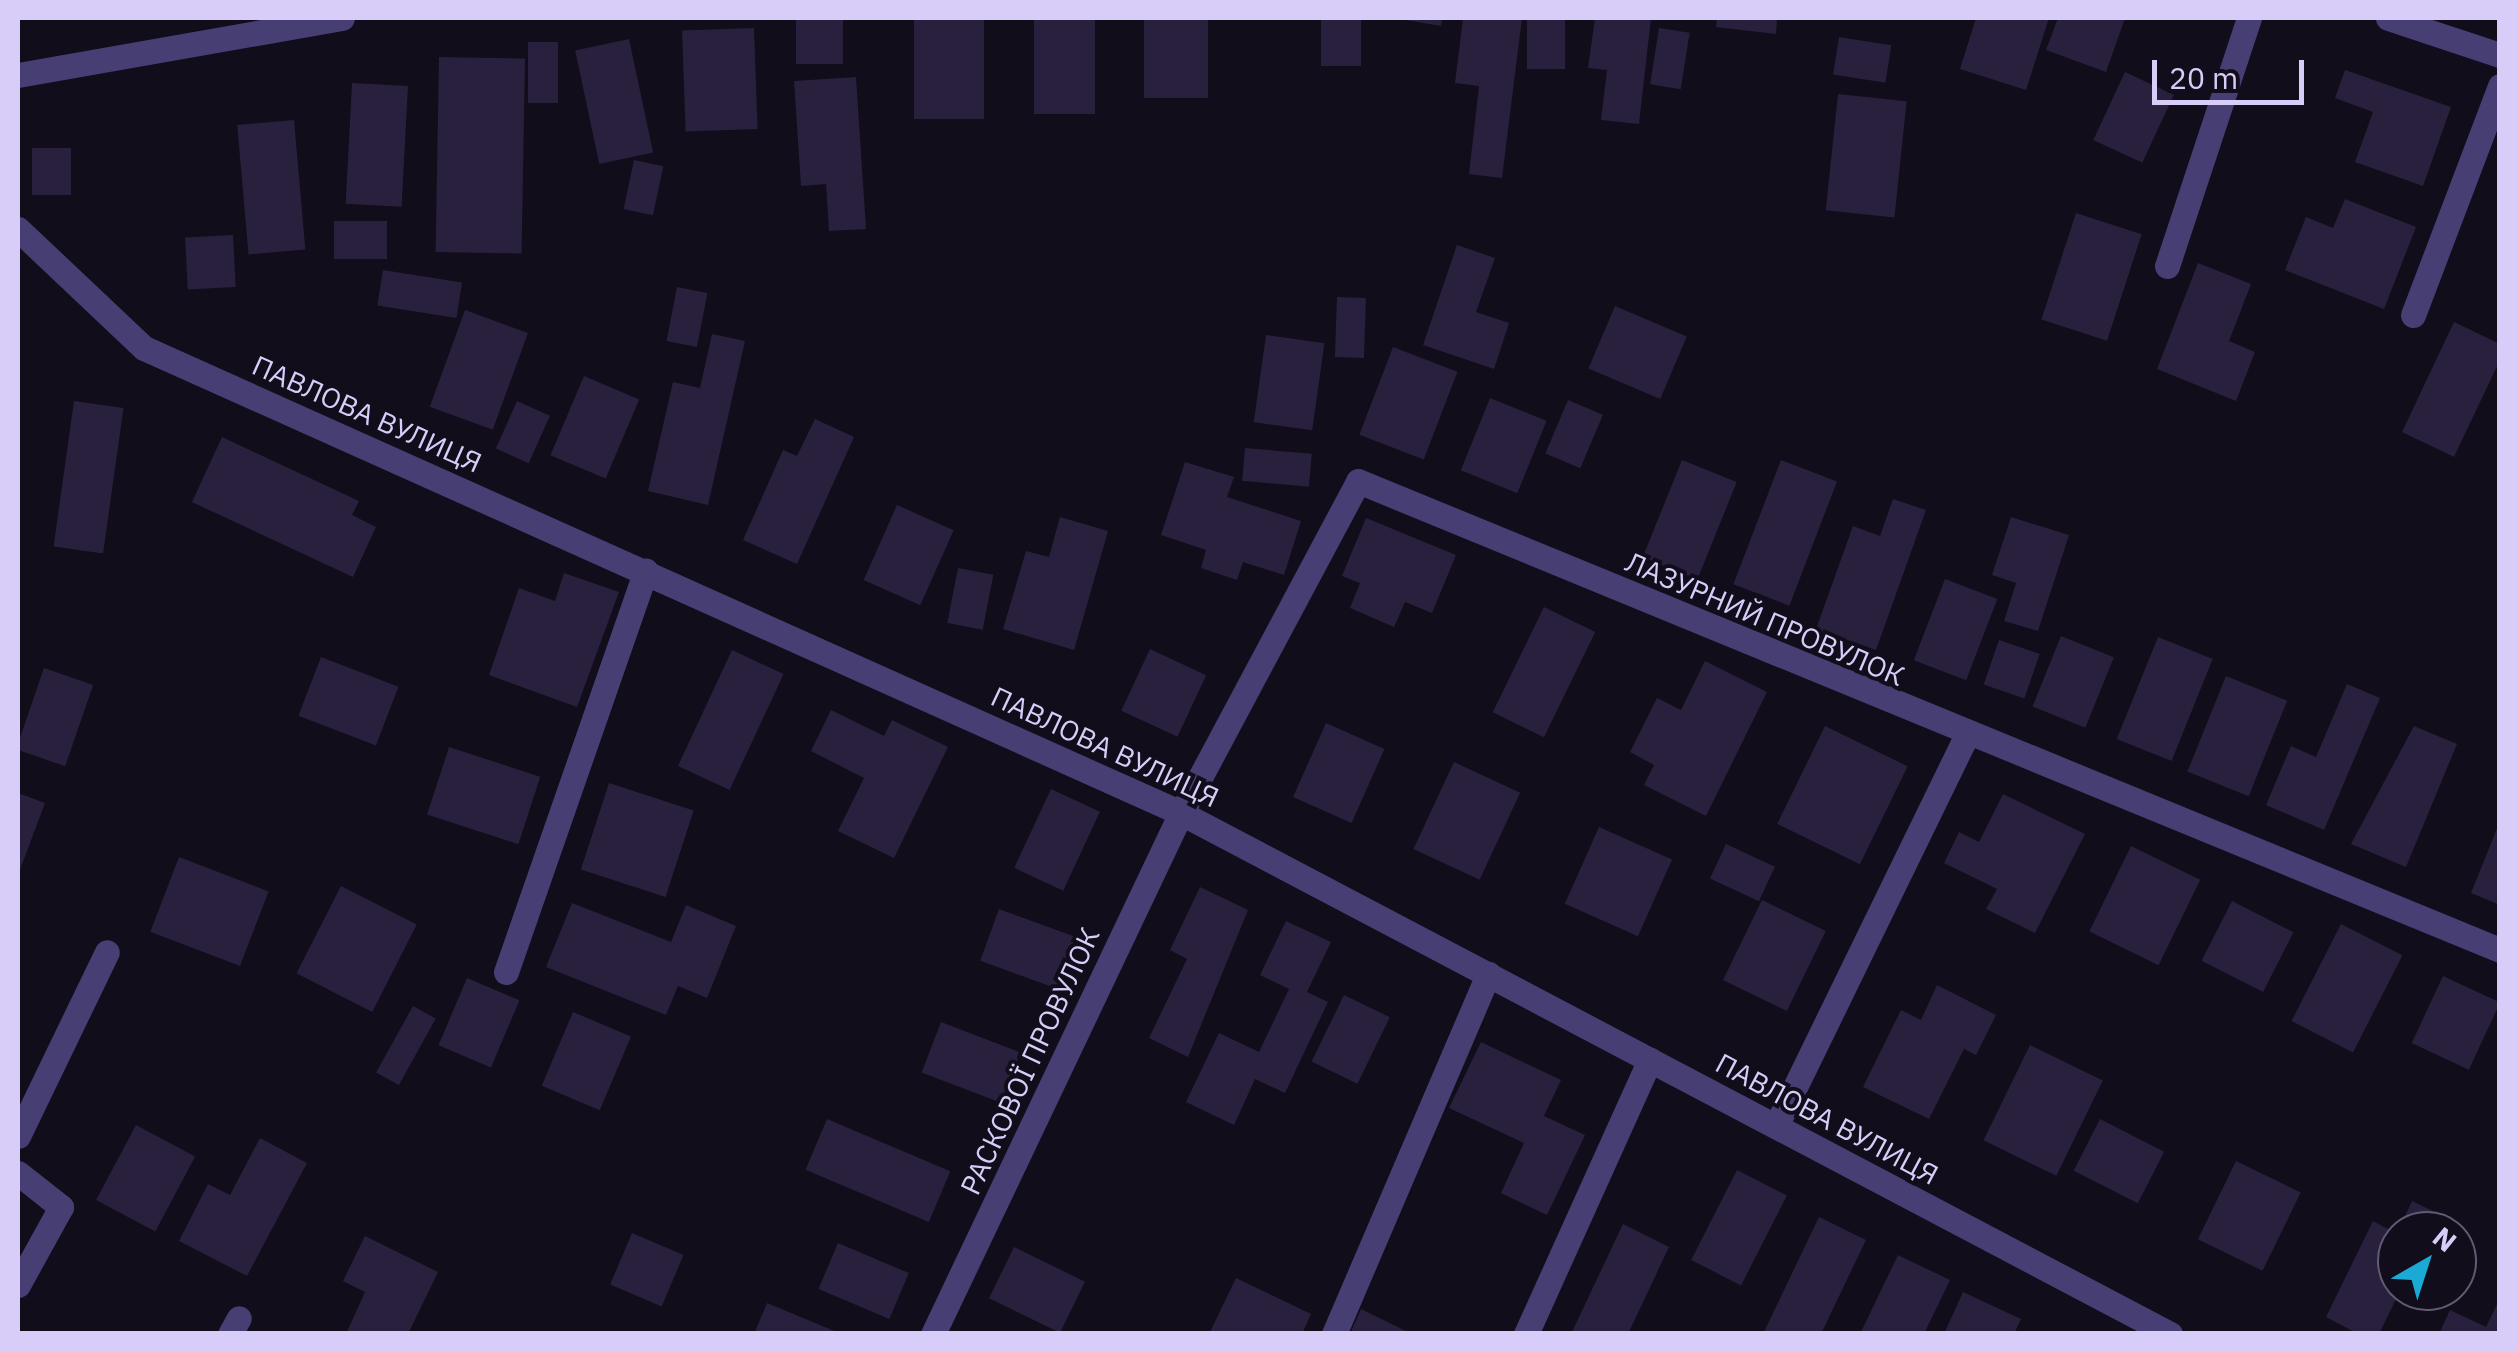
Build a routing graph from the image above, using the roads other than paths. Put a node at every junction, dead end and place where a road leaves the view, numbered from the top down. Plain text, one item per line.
1 (342, 18) edge
2 (2249, 18) edge
3 (2388, 18) edge
4 (272, 24) edge
5 (2433, 25) edge
6 (2500, 55) edge
7 (18, 76) edge
8 (2500, 86) edge
9 (18, 230) edge
10 (2167, 266) dead end
11 (2413, 314) dead end
12 (646, 571) junction
13 (1966, 736) junction
14 (1181, 813) junction
15 (2500, 950) edge
16 (107, 952) dead end
17 (506, 972) dead end
18 (1488, 974) junction
19 (1650, 1060) junction
20 (1776, 1126) junction
21 (18, 1136) edge
22 (18, 1173) edge
23 (18, 1285) edge
24 (933, 1334) edge
25 (1334, 1334) edge
26 (1526, 1334) edge
27 (2170, 1334) edge

1 - 4 street
2 - 10 street
3 - 5 street
4 - 7 street
5 - 6 street
8 - 11 street
9 - 12 street, ПАВЛОВА ВУЛИЦЯ
12 - 14 street, ПАВЛОВА ВУЛИЦЯ
12 - 17 street
13 - 14 street, ЛАЗУРНИЙ ПРОВУЛОК
13 - 15 street, ЛАЗУРНИЙ ПРОВУЛОК
13 - 20 street
14 - 18 street, ПАВЛОВА ВУЛИЦЯ
14 - 24 street, РАСКОВОЇ ПРОВУЛОК
16 - 21 street
18 - 19 street, ПАВЛОВА ВУЛИЦЯ
18 - 25 street
19 - 20 street, ПАВЛОВА ВУЛИЦЯ
19 - 26 street
20 - 27 street, ПАВЛОВА ВУЛИЦЯ
22 - 23 street

